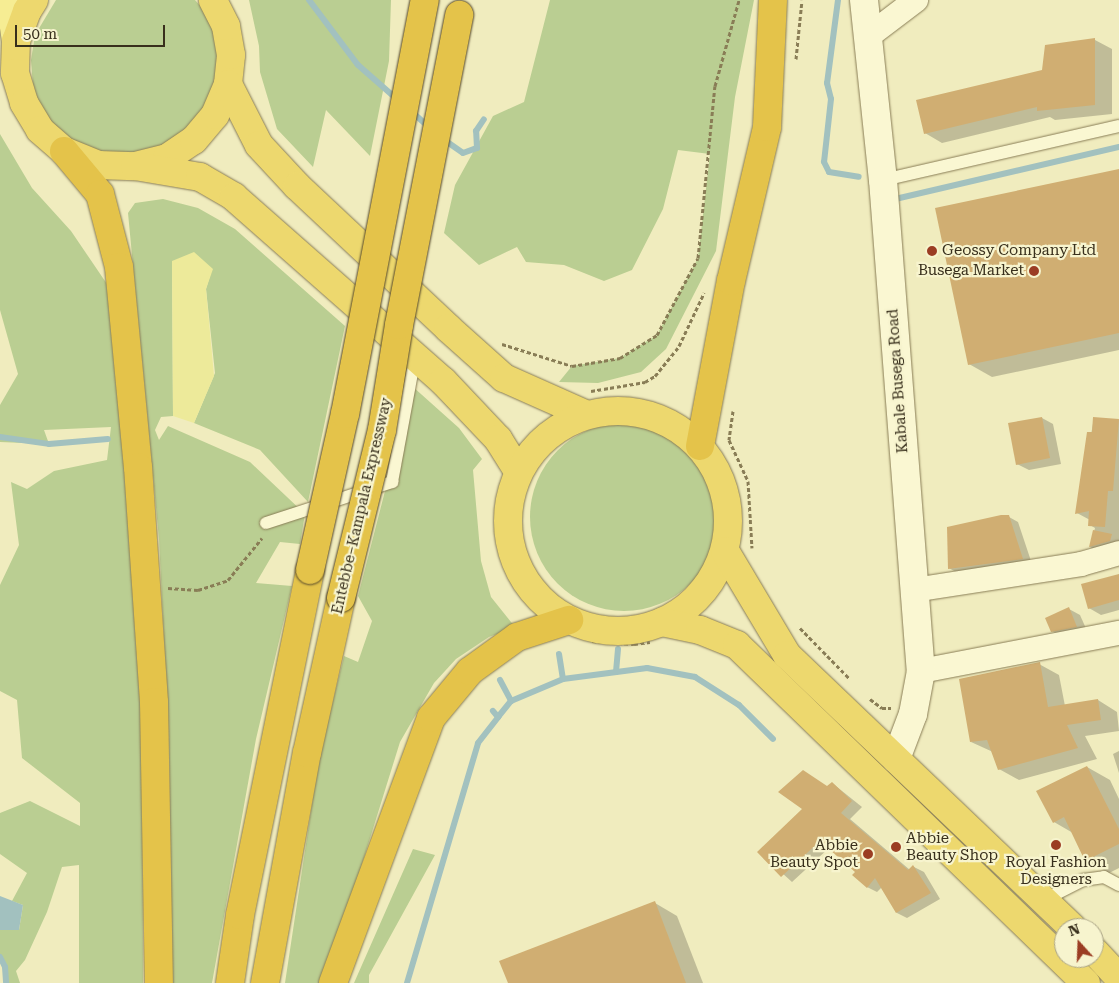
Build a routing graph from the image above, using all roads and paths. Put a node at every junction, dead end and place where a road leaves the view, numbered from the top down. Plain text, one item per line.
1 (10, 0) edge
2 (34, 0) edge
3 (213, 0) edge
4 (425, 0) edge
5 (739, 0) edge
6 (773, 0) edge
7 (802, 0) edge
8 (864, 0) edge
9 (916, 0) edge
10 (461, 8) edge
11 (870, 35) junction
12 (16, 41) junction
13 (795, 66) dead end
14 (228, 84) junction
15 (1119, 126) edge
16 (64, 150) junction
17 (135, 166) junction
18 (883, 180) junction
19 (706, 288) dead end
20 (494, 341) dead end
21 (416, 357) junction
22 (584, 404) junction
23 (733, 406) dead end
24 (700, 446) junction
25 (518, 472) junction
26 (266, 523) joint
27 (725, 551) junction
28 (1119, 553) edge
29 (752, 555) dead end
30 (145, 582) junction
31 (914, 590) junction
32 (569, 620) junction
33 (662, 622) junction
34 (794, 622) dead end
35 (1119, 633) edge
36 (921, 671) junction
37 (854, 684) dead end
38 (868, 698) dead end
39 (894, 708) dead end
40 (896, 759) junction
41 (1117, 881) edge
42 (1046, 899) junction
43 (1064, 918) edge
44 (1104, 962) edge
45 (1119, 978) edge
46 (159, 983) edge
47 (230, 983) edge
48 (265, 983) edge
49 (333, 983) edge
50 (1086, 983) edge

1 - 12 main road
2 - 12 highway
3 - 14 highway
4 - 47 highway, bridge
5 - 20 path
6 - 24 highway
7 - 13 path
8 - 11 street, Kabale Busega Road
9 - 11 street
10 - 48 highway, Entebbe–Kampala Expressway, bridge
11 - 18 street, Kabale Busega Road
12 - 16 highway
14 - 17 highway
14 - 22 highway
15 - 18 lane
16 - 17 highway
16 - 30 highway
17 - 21 highway
18 - 31 street, Kabale Busega Road
19 - 22 path
21 - 25 highway
21 - 26 lane
22 - 24 highway
22 - 25 highway
23 - 29 path
24 - 27 highway
25 - 32 highway
26 - 30 path
27 - 33 highway
27 - 40 highway
28 - 31 street
30 - 46 highway
31 - 36 street, Kabale Busega Road
32 - 33 highway
32 - 49 highway
33 - 50 highway
34 - 37 path
35 - 36 street
36 - 40 street, Kabale Busega Road
38 - 39 path
40 - 42 highway
41 - 42 lane
42 - 43 highway
44 - 45 highway

